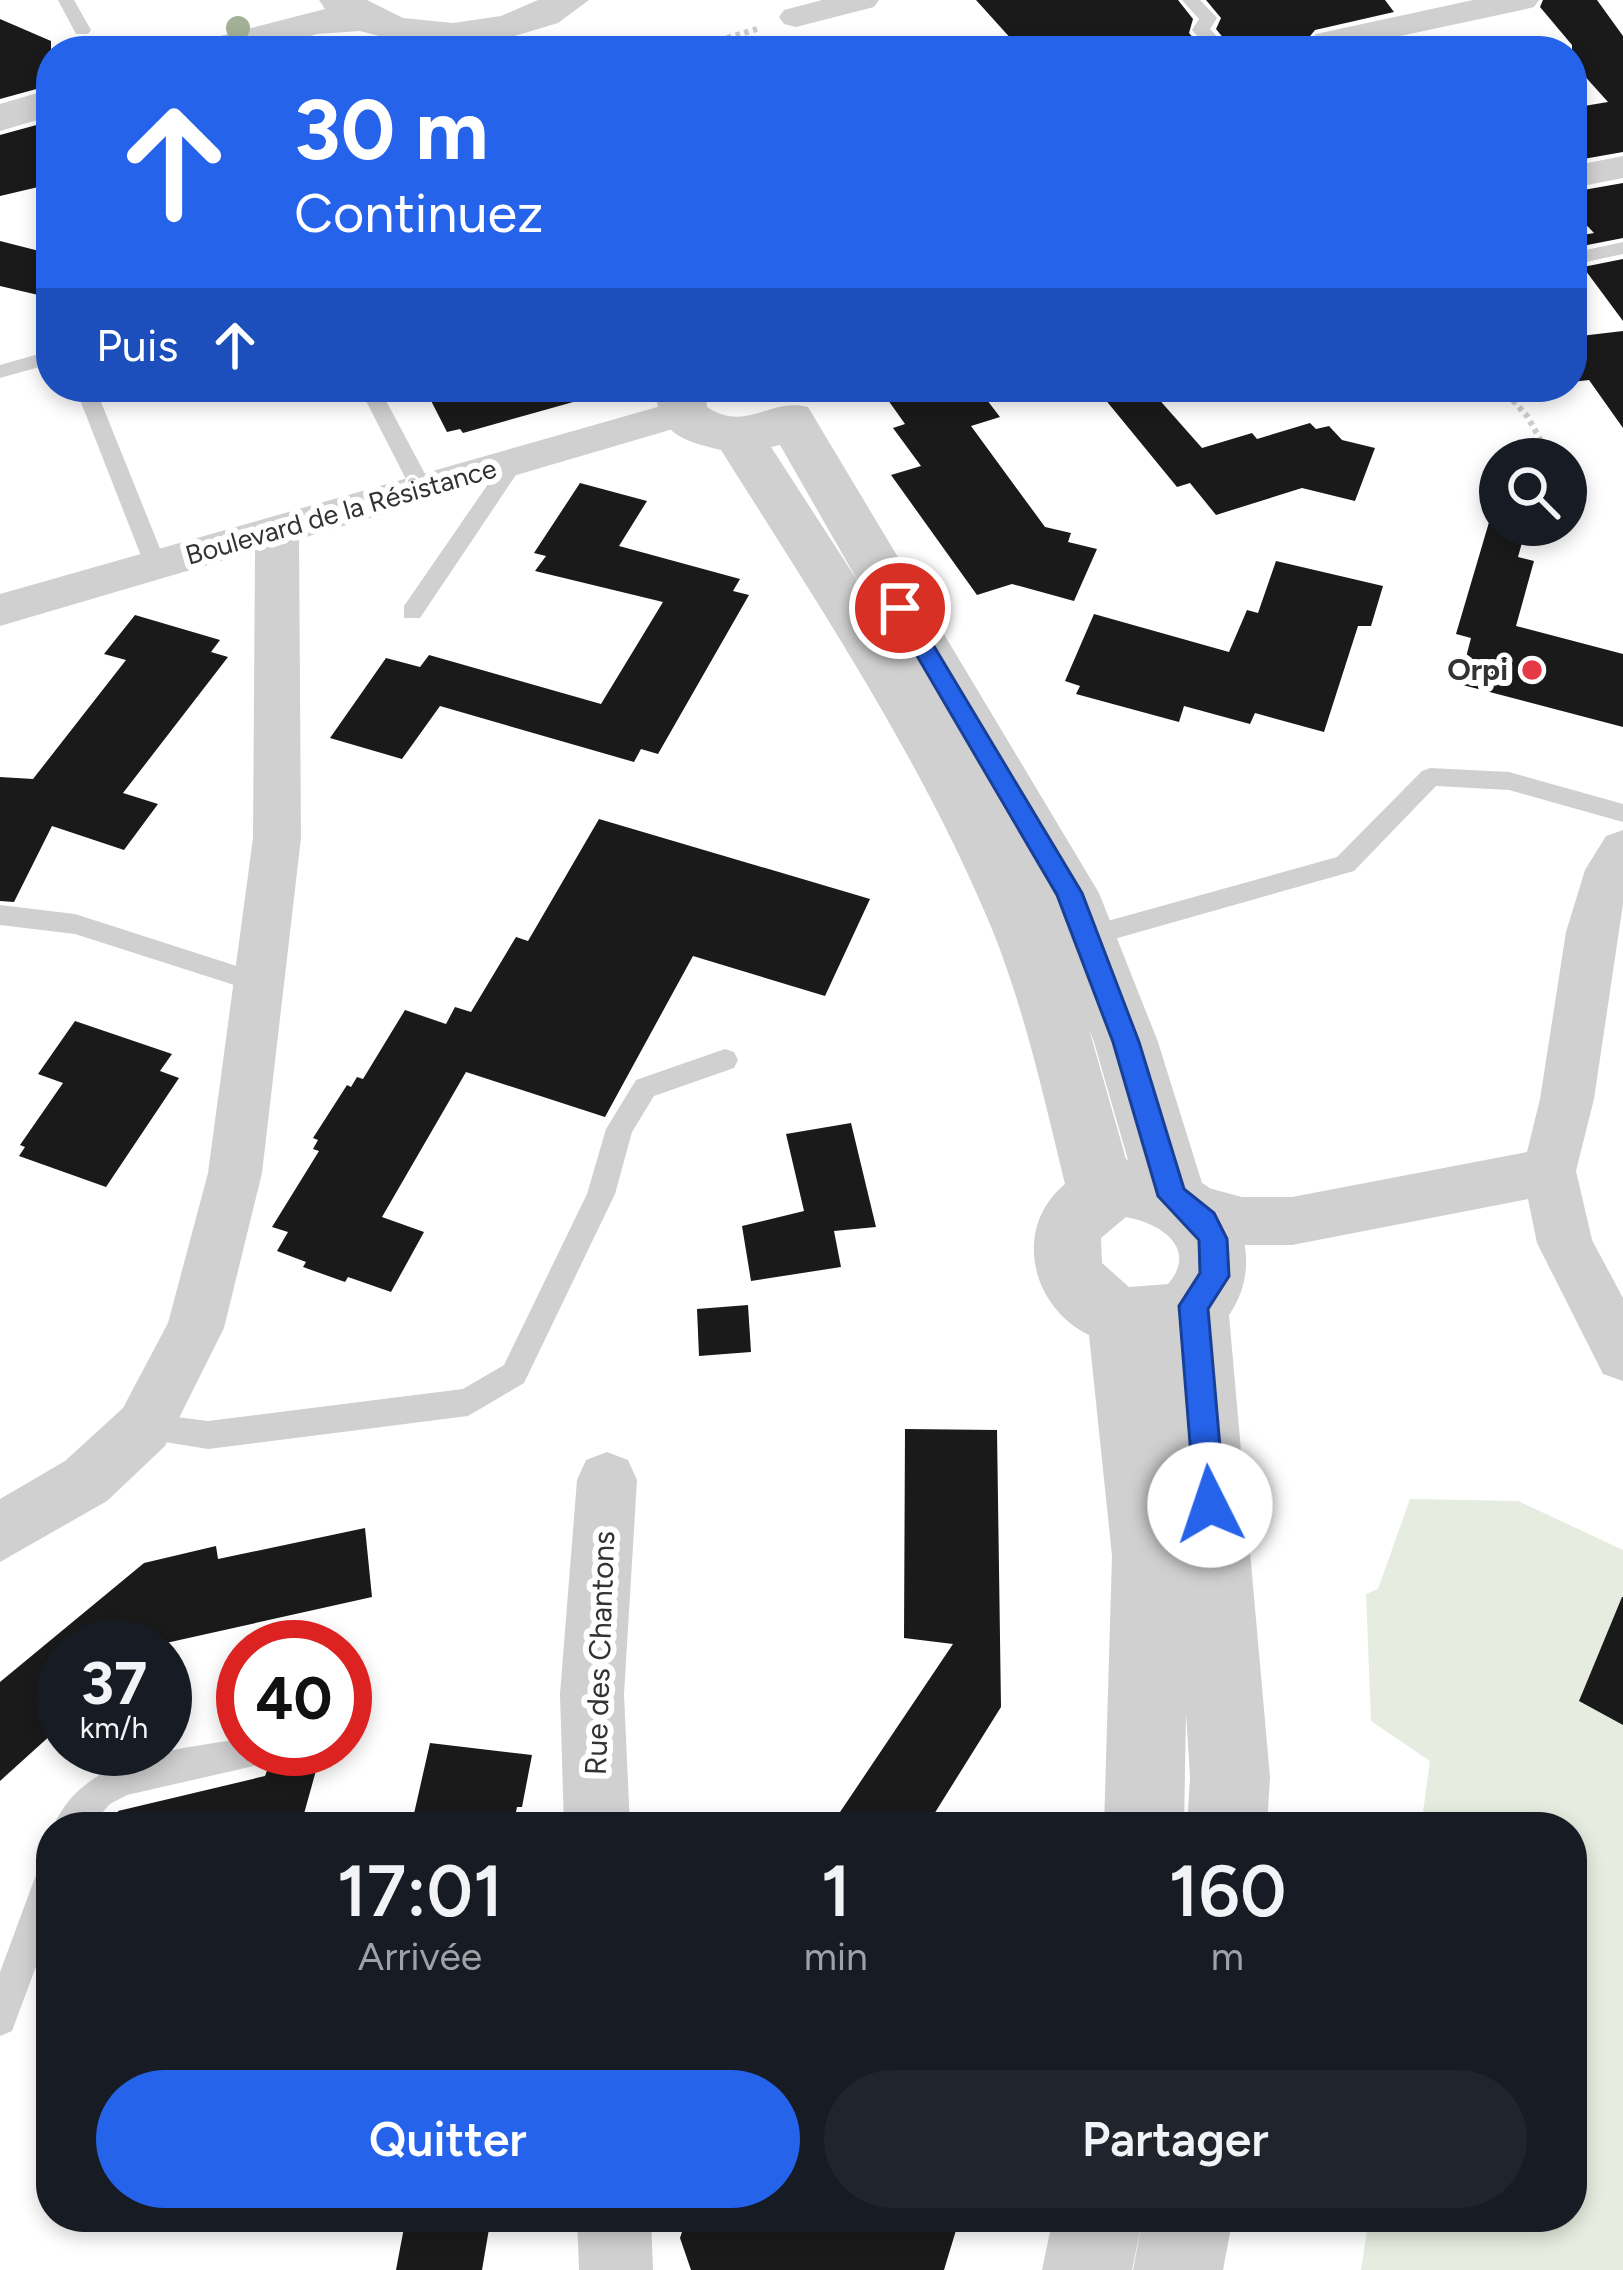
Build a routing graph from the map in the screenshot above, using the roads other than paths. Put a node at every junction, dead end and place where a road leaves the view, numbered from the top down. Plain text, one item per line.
1 (66, 0) edge
2 (315, 0) edge
3 (862, 0) edge
4 (1190, 0) edge
5 (1522, 0) edge
6 (352, 9) edge
7 (796, 17) road end
8 (551, 22) edge
9 (82, 30) dead end
10 (244, 36) edge
11 (263, 36) edge
12 (428, 36) edge
13 (486, 36) edge
14 (1207, 36) edge
15 (1352, 36) edge
16 (36, 107) edge
17 (0, 118) edge
18 (1623, 166) edge
19 (1587, 174) edge
20 (1623, 248) edge
21 (1587, 256) edge
22 (36, 361) edge
23 (0, 372) edge
24 (91, 402) edge
25 (377, 402) edge
26 (676, 402) edge
27 (683, 402) edge
28 (776, 414) edge
29 (513, 463) junction
30 (422, 489) junction
31 (277, 532) junction
32 (156, 566) junction
33 (0, 610) edge
34 (412, 612) dead end
35 (1623, 813) edge
36 (1623, 848) edge
37 (0, 914) edge
38 (1086, 937) junction
39 (259, 983) junction
40 (725, 1060) dead end
41 (1549, 1171) junction
42 (1101, 1193) junction
43 (1181, 1201) junction
44 (1292, 1221) junction
45 (1177, 1300) junction
46 (1623, 1355) edge
47 (143, 1427) junction
48 (607, 1480) dead end
49 (0, 1533) edge
50 (216, 1760) edge
51 (79, 1812) edge
52 (596, 1812) edge
53 (1144, 1812) edge
54 (1228, 1812) edge
55 (36, 1920) edge
56 (0, 2019) edge
57 (615, 2232) edge
58 (1095, 2232) edge
59 (1185, 2232) edge
60 (616, 2270) edge
61 (1088, 2270) edge
62 (1178, 2270) edge

1 - 9 lane
2 - 10 street
3 - 7 street
4 - 14 lane
5 - 15 street
6 - 11 street
6 - 12 street
8 - 13 street
16 - 17 street
18 - 19 street
20 - 21 lane
22 - 23 lane
24 - 32 lane
25 - 30 lane
26 - 29 street, Boulevard de la Résistance
27 - 28 street
28 - 38 street
28 - 42 street
29 - 30 street, Boulevard de la Résistance
29 - 34 lane
30 - 31 street, Boulevard de la Résistance
31 - 32 street, Boulevard de la Résistance
31 - 39 street
32 - 33 street, Boulevard de la Résistance
35 - 38 lane
36 - 41 street
37 - 39 lane
38 - 43 street
39 - 47 street
40 - 47 lane
41 - 44 street
41 - 46 street
42 - 43 street
42 - 45 street
43 - 44 street
43 - 45 street
44 - 45 street
45 - 53 street
45 - 54 street
47 - 49 street
48 - 52 street, Rue des Chantons
50 - 51 lane
55 - 56 lane
57 - 60 street
58 - 61 street
59 - 62 street

